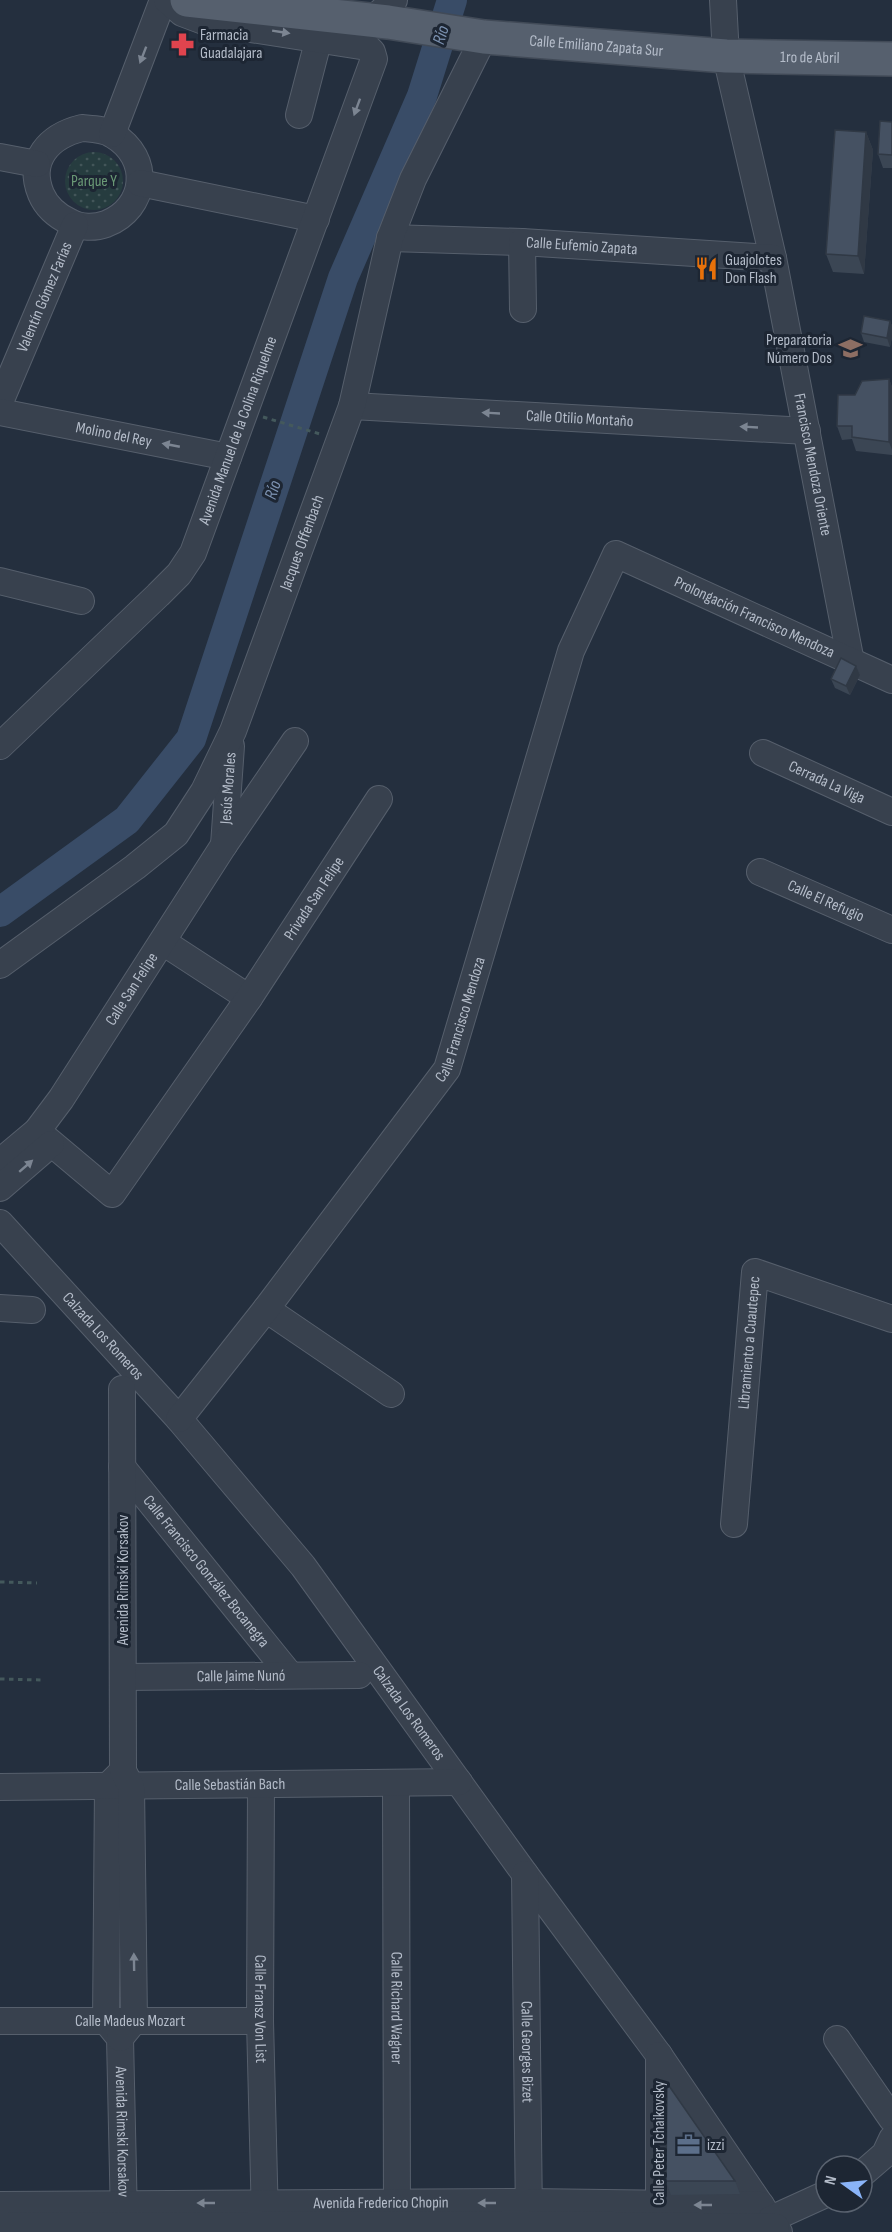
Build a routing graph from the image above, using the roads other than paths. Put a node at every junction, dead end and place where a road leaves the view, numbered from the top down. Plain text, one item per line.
1 (165, 0) edge
2 (187, 0) edge
3 (723, 0) edge
4 (384, 14) edge
5 (476, 35) junction
6 (318, 38) junction
7 (726, 56) junction
8 (892, 59) edge
9 (299, 115) dead end
10 (112, 134) junction
11 (0, 157) edge
12 (37, 164) junction
13 (140, 183) junction
14 (316, 219) junction
15 (75, 225) junction
16 (390, 238) junction
17 (522, 242) junction
18 (773, 258) junction
19 (522, 309) dead end
20 (0, 402) edge
21 (352, 406) junction
22 (0, 412) edge
23 (807, 431) junction
24 (228, 457) junction
25 (616, 554) joint
26 (0, 581) edge
27 (81, 601) dead end
28 (851, 662) junction
29 (892, 680) edge
30 (232, 731) junction
31 (296, 741) dead end
32 (0, 746) edge
33 (763, 753) dead end
34 (379, 799) dead end
35 (892, 812) edge
36 (224, 845) junction
37 (760, 872) dead end
38 (892, 930) edge
39 (163, 942) junction
40 (0, 965) edge
41 (249, 998) junction
42 (44, 1137) junction
43 (0, 1162) edge
44 (0, 1188) edge
45 (0, 1223) edge
46 (0, 1308) edge
47 (266, 1309) junction
48 (32, 1310) dead end
49 (892, 1319) edge
50 (122, 1389) dead end
51 (391, 1394) dead end
52 (179, 1419) junction
53 (122, 1467) junction
54 (734, 1524) dead end
55 (290, 1675) junction
56 (359, 1675) dead end
57 (123, 1677) junction
58 (121, 1781) junction
59 (459, 1782) junction
60 (396, 1784) junction
61 (261, 1785) junction
62 (0, 1787) edge
63 (525, 1874) junction
64 (0, 2021) edge
65 (260, 2021) junction
66 (120, 2026) junction
67 (837, 2039) dead end
68 (659, 2055) junction
69 (892, 2119) edge
70 (892, 2139) edge
71 (874, 2164) edge
72 (814, 2200) edge
73 (0, 2205) edge
74 (124, 2214) junction
75 (265, 2220) edge
76 (397, 2220) edge
77 (529, 2220) edge
78 (659, 2220) edge
79 (772, 2221) edge
80 (0, 2226) edge

1 -> 6 street
1 -> 10 street
2 - 4 main road, Calle Emiliano Zapata Sur
3 - 7 street, Francisco Mendoza Oriente
4 - 5 main road, Calle Emiliano Zapata Sur
5 - 7 main road, Calle Emiliano Zapata Sur
5 - 16 street, Jacques Offenbach
6 - 9 street
6 -> 14 street, Avenida Manuel de la Colina Riquelme
7 - 8 main road, 1ro de Abril
7 - 18 street, Francisco Mendoza Oriente
10 - 12 street
10 - 13 street
11 - 12 street
12 - 15 street
13 - 14 street
13 - 15 street
14 - 24 street, Avenida Manuel de la Colina Riquelme
15 - 20 street, Valentín Gómez Farías
16 - 17 street, Calle Eufemio Zapata
16 - 21 street, Jacques Offenbach
17 - 18 street, Calle Eufemio Zapata
17 - 19 street
18 - 23 street, Francisco Mendoza Oriente
23 -> 21 street, Calle Otilio Montaño
21 - 30 street, Jacques Offenbach
24 -> 22 street, Molino del Rey
23 - 28 street, Francisco Mendoza Oriente
24 - 32 street, Avenida Manuel de la Colina Riquelme
25 - 28 street, Prolongación Francisco Mendoza
25 - 47 street, Calle Francisco Mendoza
26 - 27 street
28 - 29 street, Prolongación Francisco Mendoza
30 - 36 street, Jesús Morales
30 - 40 street, Jacques Offenbach
31 - 36 street
33 - 35 street, Cerrada La Viga
34 - 41 street, Privada San Felipe
36 - 39 street, Calle San Felipe
37 - 38 street, Calle El Refugio
39 - 41 street
39 - 42 street, Calle San Felipe
41 - 42 street
42 - 43 street, Calle San Felipe
44 -> 42 street
45 - 52 street, Calzada Los Romeros
46 - 48 street
47 - 51 street
47 - 52 street, Calle Francisco Mendoza
49 - 54 street, Libramiento a Cuautepec
50 - 53 street, Avenida Rimski Korsakov
52 - 59 street, Calzada Los Romeros
53 - 55 street, Calle Francisco González Bocanegra
53 - 57 street, Avenida Rimski Korsakov
55 - 56 street, Calle Jaime Nunó
55 - 57 street, Calle Jaime Nunó
57 - 58 street, Avenida Rimski Korsakov
58 - 61 street, Calle Sebastián Bach
58 - 62 street, Calle Sebastián Bach
58 - 66 street, Avenida Rimski Korsakov
59 - 60 street, Calle Sebastián Bach
59 - 63 street, Calzada Los Romeros
60 - 61 street, Calle Sebastián Bach
60 - 76 street, Calle Richard Wagner
61 - 65 street, Calle Fransz Von List
63 - 68 street, Calzada Los Romeros
63 - 77 street, Calle Georges Bizet
64 - 66 street, Calle Madeus Mozart
65 - 66 street, Calle Madeus Mozart
65 - 75 street, Calle Fransz Von List
66 - 74 street, Avenida Rimski Korsakov
67 - 69 street
68 - 78 street, Calle Peter Tchaikovsky
68 - 79 street, Calzada Los Romeros
70 - 71 street
72 - 79 street
73 - 74 street, Avenida Frederico Chopin
74 - 75 street, Avenida Frederico Chopin
74 - 80 street, Avenida Frederico Chopin
75 - 76 street, Avenida Frederico Chopin
76 - 77 street, Avenida Frederico Chopin
77 - 78 street, Avenida Frederico Chopin
78 - 79 street, Avenida Frederico Chopin

